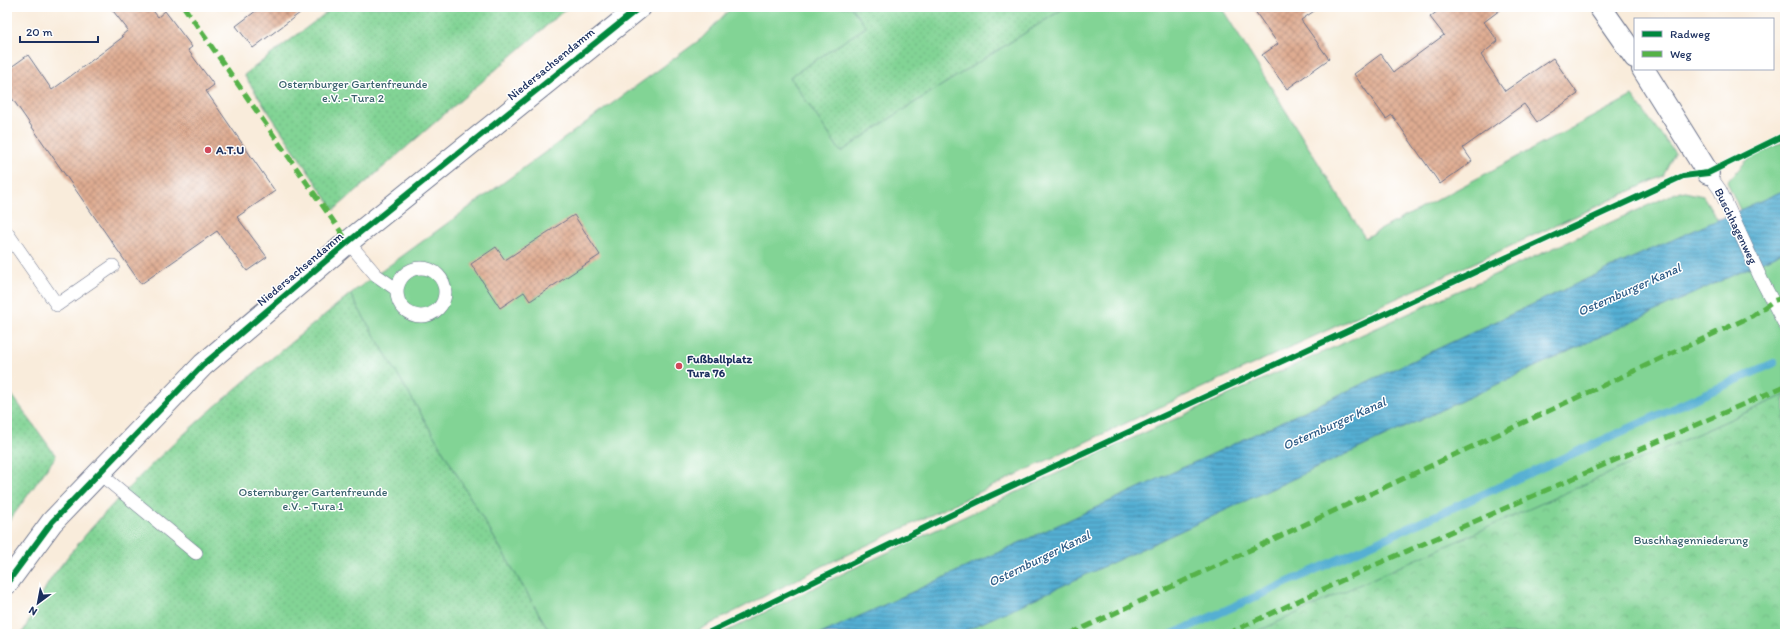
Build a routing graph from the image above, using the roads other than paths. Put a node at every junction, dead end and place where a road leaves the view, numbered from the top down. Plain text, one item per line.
1 (640, 7) edge
2 (1600, 7) edge
3 (1634, 56) edge
4 (1644, 70) edge
5 (1714, 182) joint
6 (7, 232) edge
7 (348, 242) junction
8 (114, 266) dead end
9 (396, 288) dead end
10 (1785, 325) edge
11 (99, 473) junction
12 (196, 553) dead end
13 (7, 583) edge

1 - 7 street, Niedersachsendamm
2 - 3 street
4 - 5 street, Buschhagenweg
5 - 10 lane, Buschhagenweg
6 - 8 lane
7 - 9 lane
7 - 11 street, Niedersachsendamm
11 - 12 lane
11 - 13 street, Niedersachsendamm

